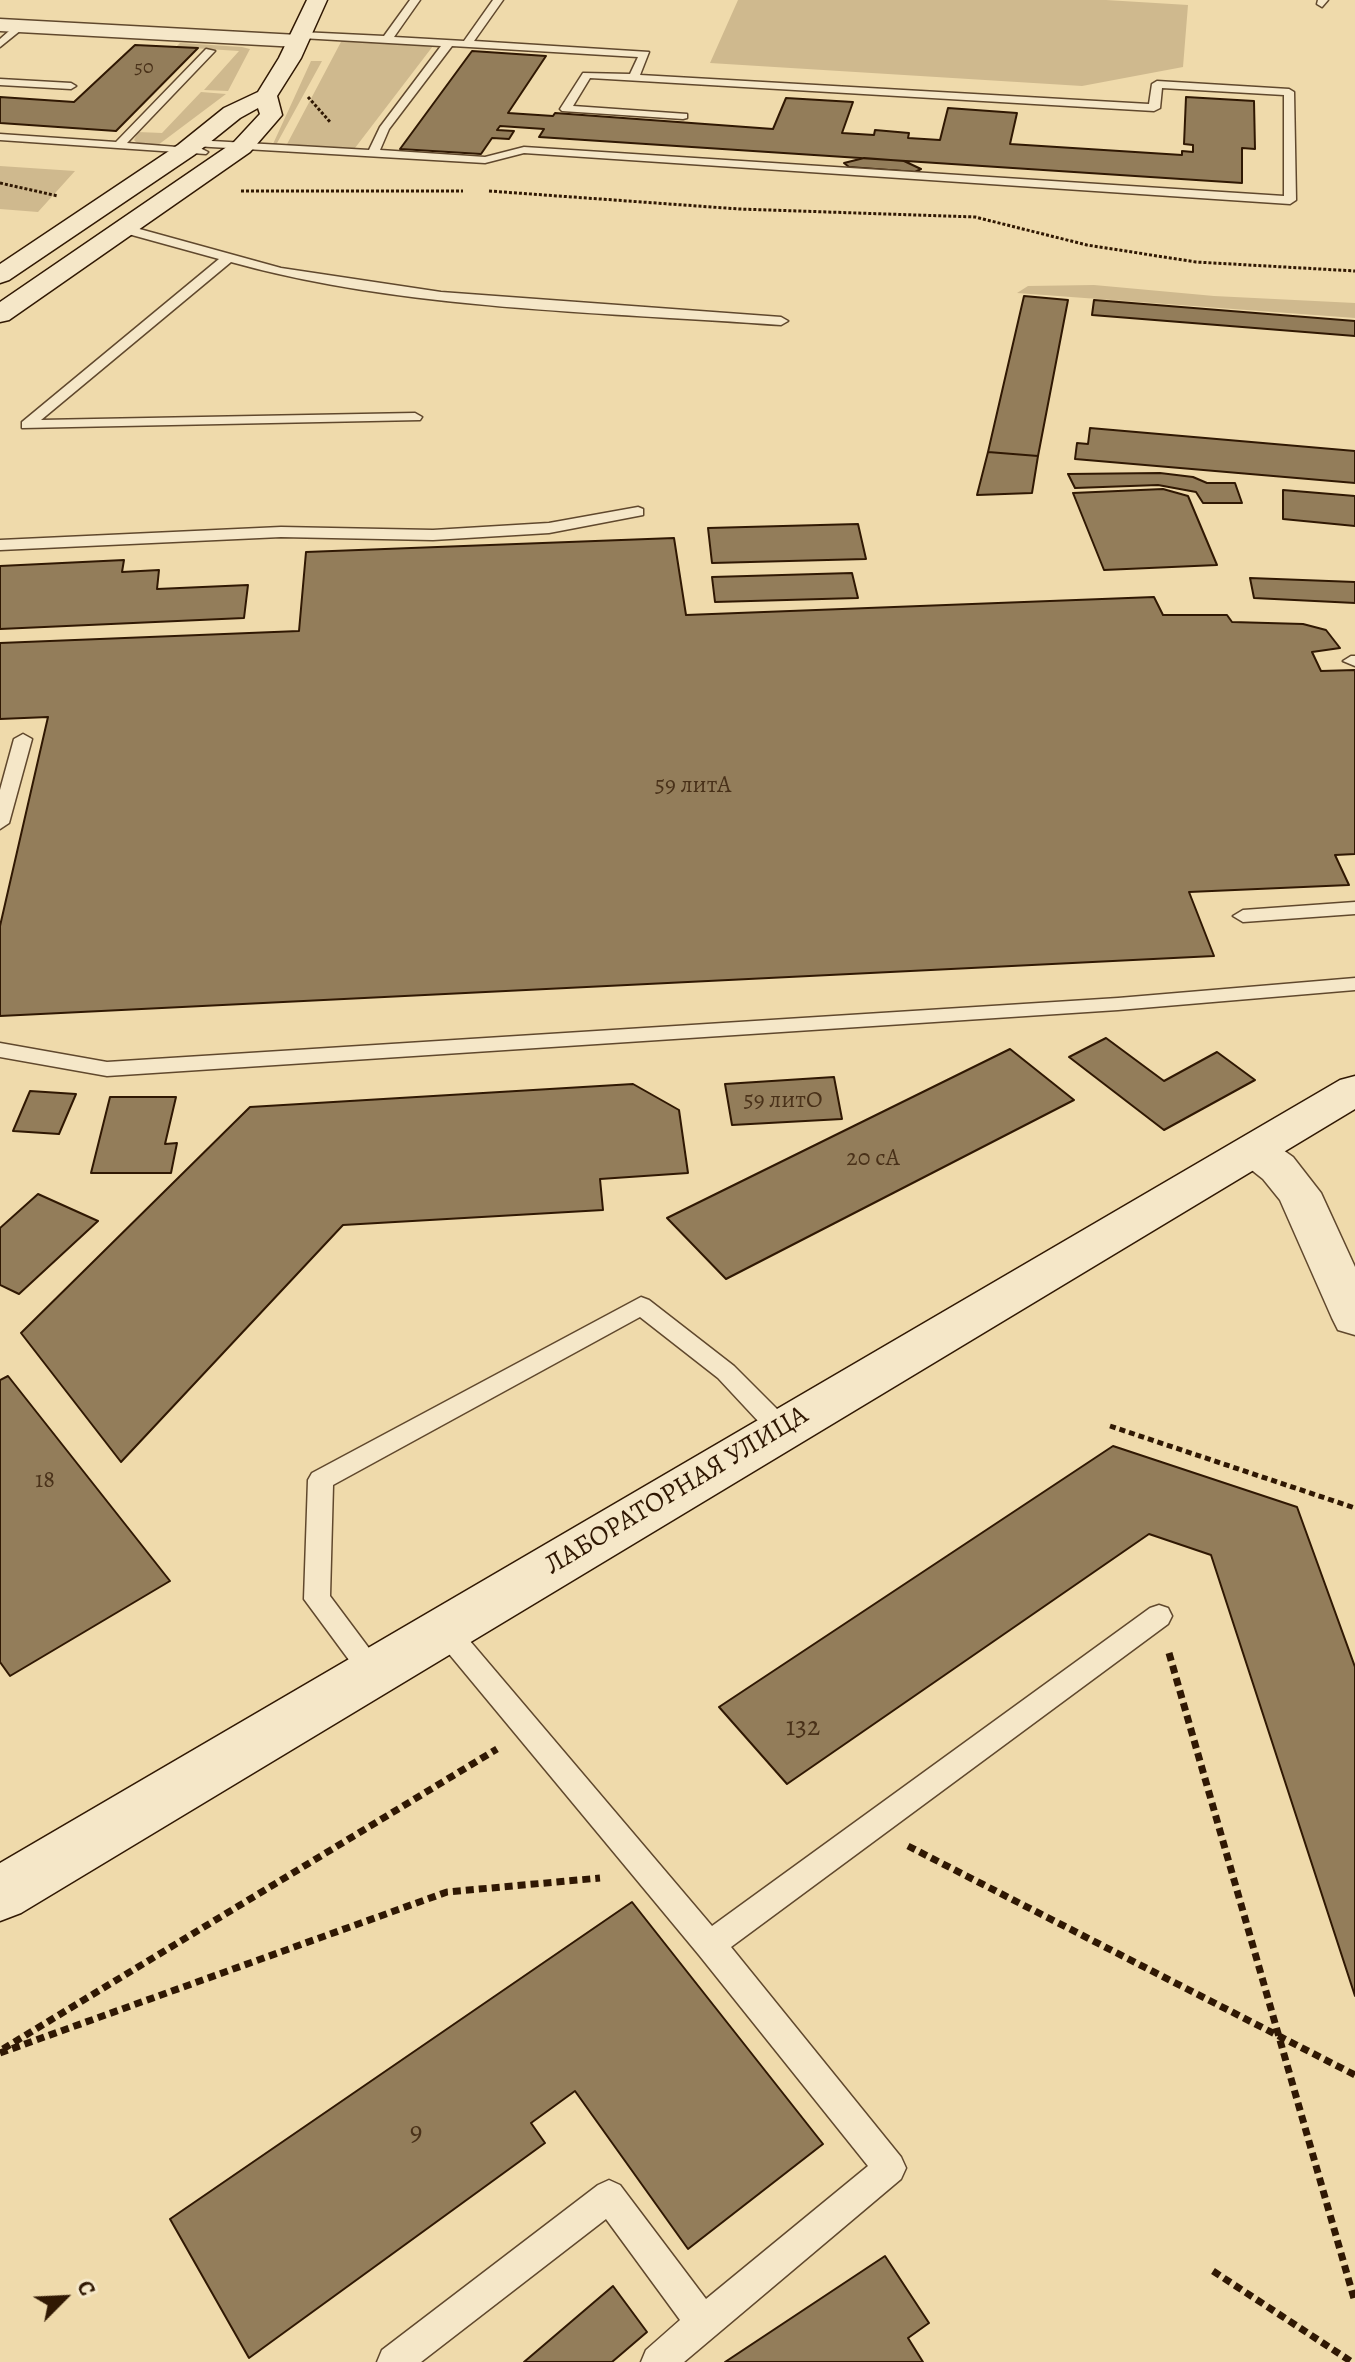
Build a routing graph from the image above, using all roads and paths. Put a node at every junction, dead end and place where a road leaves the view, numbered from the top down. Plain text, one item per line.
1 (317, 0) edge
2 (415, 0) edge
3 (498, 0) edge
4 (11, 25) edge
5 (300, 38) junction
6 (387, 39) junction
7 (449, 43) junction
8 (0, 44) edge
9 (467, 44) junction
10 (210, 51) dead end
11 (633, 78) junction
12 (0, 82) edge
13 (71, 86) dead end
14 (266, 96) junction
15 (683, 116) dead end
16 (0, 137) edge
17 (120, 144) junction
18 (190, 146) junction
19 (237, 152) junction
20 (373, 153) junction
21 (0, 183) edge
22 (472, 191) dead end
23 (487, 191) dead end
24 (231, 192) dead end
25 (102, 205) junction
26 (125, 229) junction
27 (228, 258) junction
28 (1355, 271) edge
29 (0, 275) edge
30 (0, 314) edge
31 (781, 321) dead end
32 (415, 417) dead end
33 (638, 512) dead end
34 (0, 545) edge
35 (23, 739) dead end
36 (7, 771) edge
37 (0, 823) edge
38 (1355, 908) edge
39 (1243, 916) dead end
40 (1355, 984) edge
41 (0, 1050) edge
42 (1355, 1090) edge
43 (1254, 1150) junction
44 (1355, 1318) edge
45 (1110, 1426) dead end
46 (781, 1429) junction
47 (1355, 1508) edge
48 (1159, 1616) joint
49 (444, 1629) junction
50 (373, 1671) junction
51 (528, 1729) junction
52 (871, 1827) junction
53 (649, 1873) junction
54 (0, 1894) edge
55 (710, 1945) junction
56 (1279, 2036) junction
57 (0, 2052) edge
58 (1355, 2075) edge
59 (1213, 2271) dead end
60 (1355, 2302) edge
61 (703, 2323) junction
62 (394, 2362) edge
63 (658, 2362) edge
64 (1352, 2362) edge

1 - 5 main road
2 - 6 lane
3 - 9 lane
4 - 5 main road
4 - 8 lane
5 - 6 lane
5 - 14 main road
6 - 7 lane
7 - 9 lane
7 - 20 lane
9 - 11 lane
10 - 17 lane
11 - 15 lane
11 - 20 lane
12 - 13 lane
14 - 18 main road
14 - 19 main road
16 - 17 lane
17 - 18 lane
18 - 19 lane
18 - 25 main road
19 - 20 lane
19 - 26 main road
21 - 25 path
22 - 24 path
23 - 28 path
25 - 29 main road
26 - 27 lane
26 - 30 main road
27 - 31 lane
27 - 32 lane
33 - 34 lane
35 - 36 lane
36 - 37 lane
38 - 39 lane
40 - 41 lane
42 - 43 main road, ЛАБОРАТОРНАЯ УЛИЦА
43 - 44 main road
43 - 46 main road, ЛАБОРАТОРНАЯ УЛИЦА
45 - 47 path
46 - 49 main road, ЛАБОРАТОРНАЯ УЛИЦА
46 - 50 lane
48 - 52 lane
48 - 56 path
49 - 50 main road, ЛАБОРАТОРНАЯ УЛИЦА
49 - 51 lane
50 - 54 main road, ЛАБОРАТОРНАЯ УЛИЦА
51 - 53 lane
51 - 57 path
52 - 55 lane
52 - 56 path
53 - 55 lane
53 - 57 path
55 - 61 lane
56 - 58 path
56 - 60 path
59 - 64 path
61 - 62 lane
61 - 63 lane

